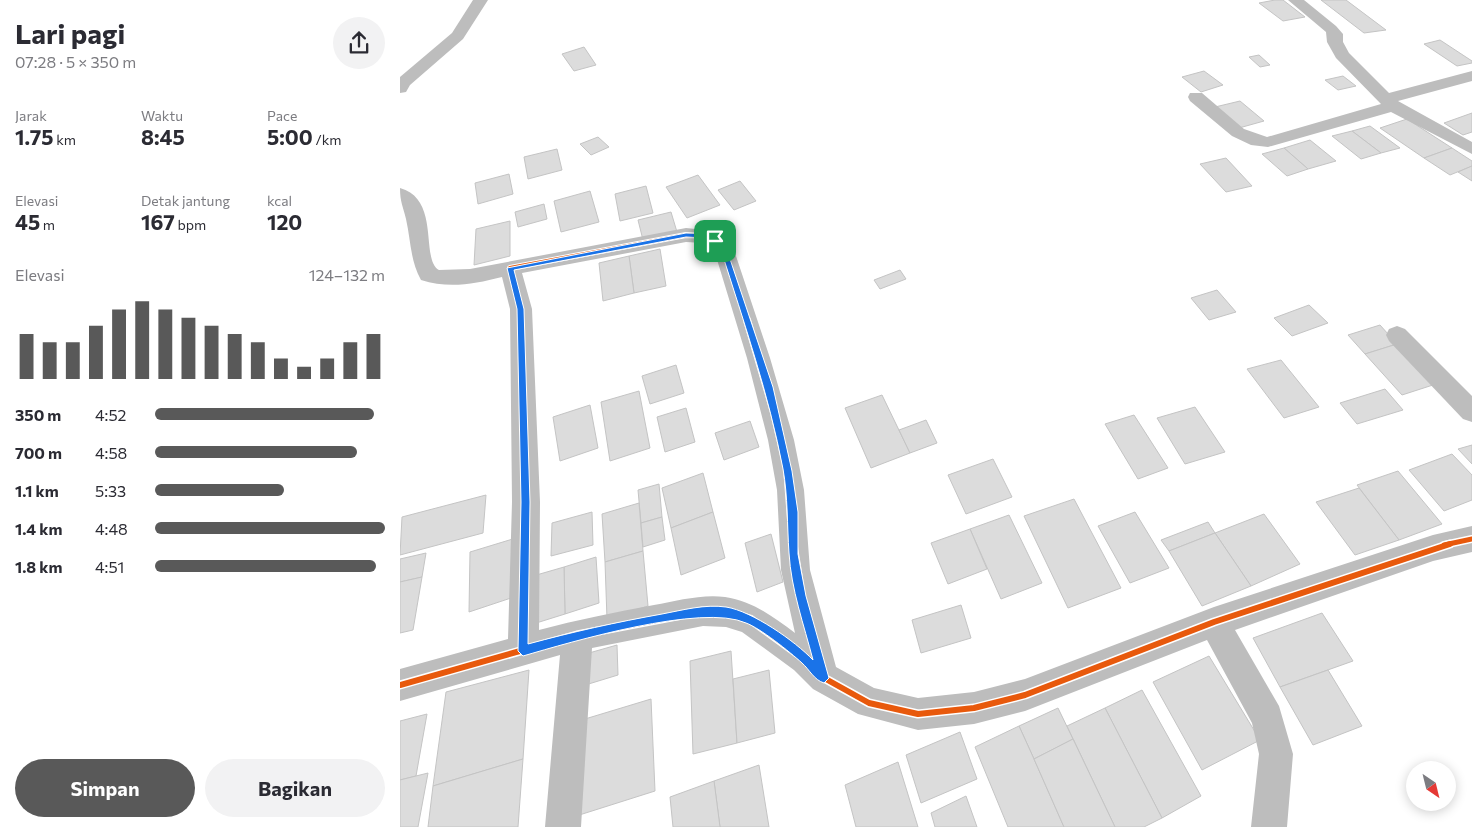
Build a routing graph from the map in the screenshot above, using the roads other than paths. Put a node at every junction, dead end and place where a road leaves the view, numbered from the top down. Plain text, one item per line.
1 (481, 0) edge
2 (1295, 0) edge
3 (1472, 76) edge
4 (400, 88) edge
5 (1196, 97) dead end
6 (1389, 102) junction
7 (1472, 149) edge
8 (400, 194) edge
9 (510, 268) junction
10 (1397, 335) dead end
11 (1472, 412) edge
12 (1472, 539) edge
13 (1214, 622) junction
14 (577, 635) junction
15 (523, 651) junction
16 (824, 678) junction
17 (400, 685) edge
18 (563, 827) edge
19 (1269, 827) edge

1 - 4 street
2 - 6 street
3 - 6 street
5 - 6 street
6 - 7 street
8 - 9 street
9 - 15 street
9 - 16 street
10 - 11 street
12 - 13 street
13 - 16 street
13 - 19 street
14 - 15 street
14 - 16 street
14 - 18 street
15 - 17 street

